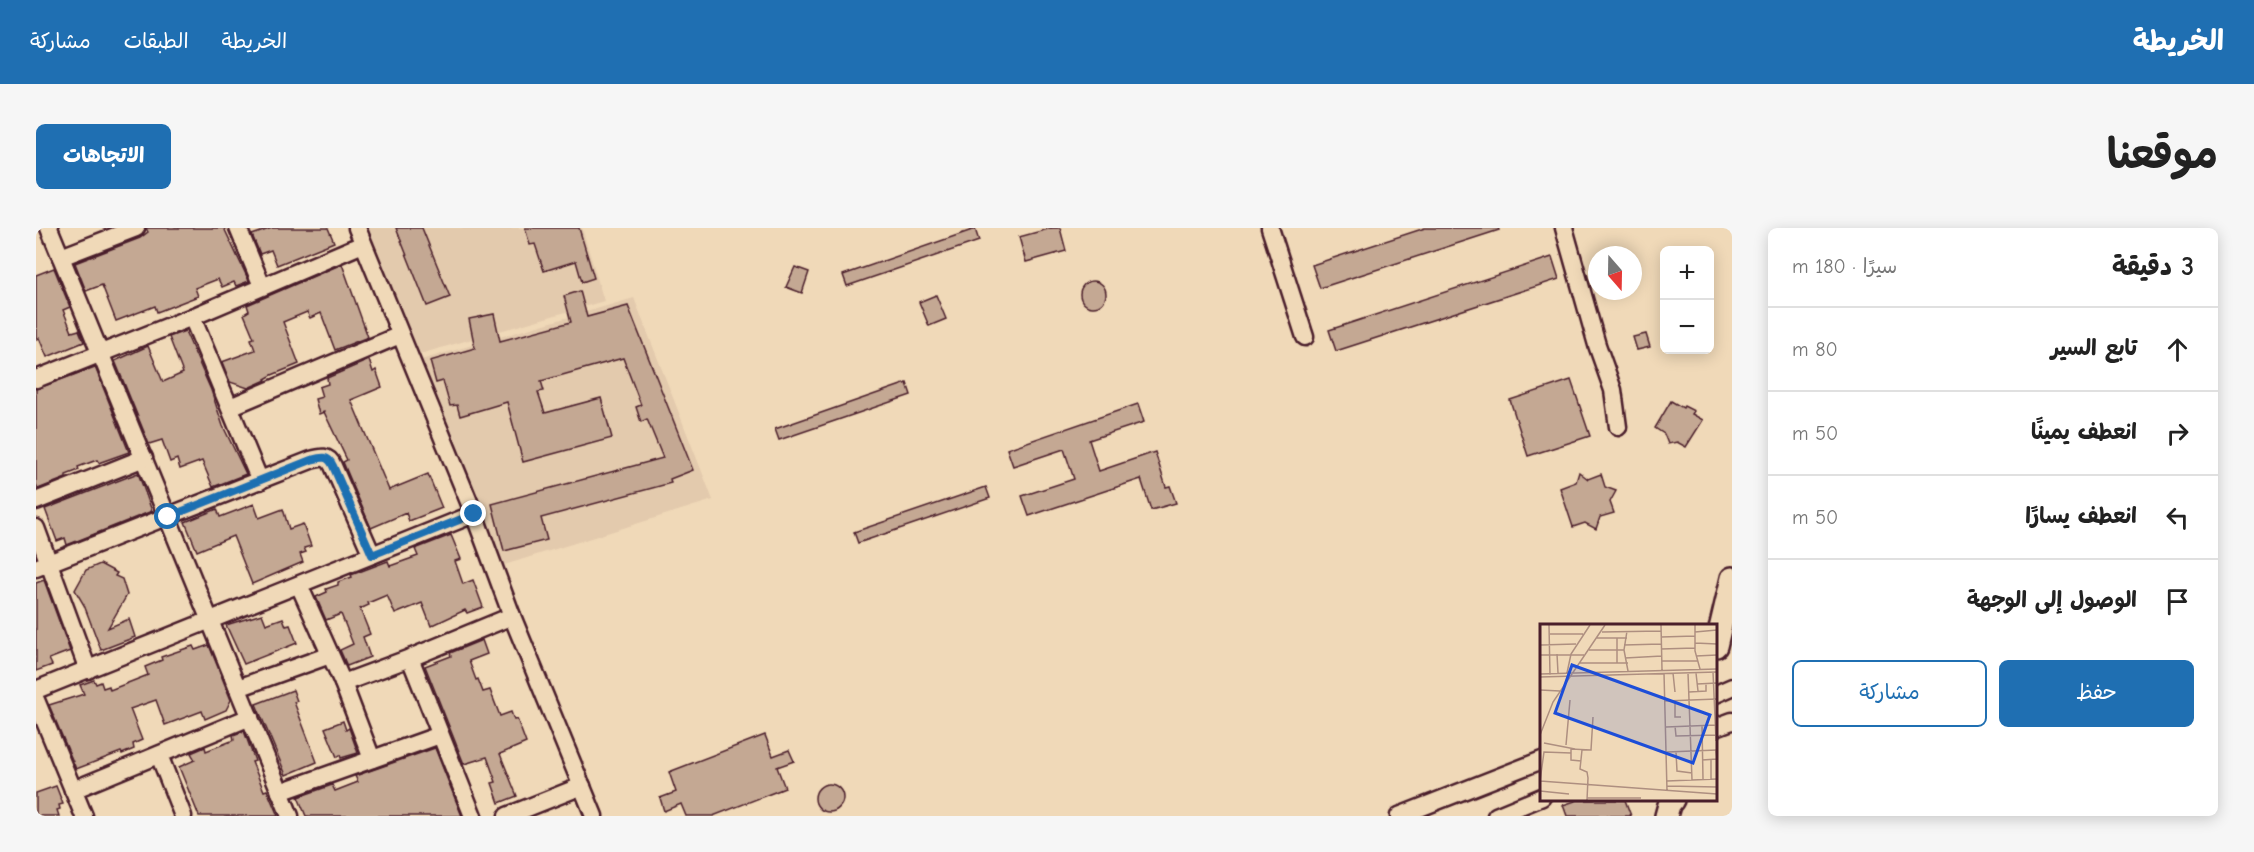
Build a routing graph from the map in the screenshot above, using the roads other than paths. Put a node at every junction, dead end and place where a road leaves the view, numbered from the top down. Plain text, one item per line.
1 (50, 228) edge
2 (136, 228) edge
3 (238, 228) edge
4 (1270, 228) edge
5 (1564, 228) edge
6 (360, 236) edge
7 (62, 257) junction
8 (262, 285) junction
9 (192, 317) junction
10 (400, 335) junction
11 (1305, 337) dead end
12 (101, 354) junction
13 (36, 379) edge
14 (230, 406) junction
15 (1618, 427) dead end
16 (144, 458) junction
17 (260, 481) junction
18 (36, 501) edge
19 (474, 514) junction
20 (168, 517) junction
21 (36, 528) edge
22 (372, 555) junction
23 (43, 566) edge
24 (1732, 578) edge
25 (299, 585) junction
26 (512, 616) junction
27 (210, 620) junction
28 (1717, 642) edge
29 (330, 655) junction
30 (410, 658) junction
31 (88, 670) junction
32 (343, 683) junction
33 (1732, 687) edge
34 (238, 688) junction
35 (36, 690) edge
36 (1717, 694) edge
37 (36, 700) edge
38 (250, 717) junction
39 (1732, 721) edge
40 (1717, 727) edge
41 (440, 735) junction
42 (159, 755) junction
43 (372, 759) junction
44 (1540, 761) edge
45 (582, 786) junction
46 (73, 790) junction
47 (280, 792) junction
48 (1540, 798) edge
49 (1672, 801) edge
50 (1683, 801) edge
51 (84, 816) edge
52 (183, 816) edge
53 (291, 816) edge
54 (473, 816) edge
55 (507, 816) edge
56 (594, 816) edge
57 (1399, 816) edge
58 (1496, 816) edge
59 (1666, 816) edge
60 (1681, 816) edge

1 - 7 street
2 - 7 street
3 - 8 street
4 - 11 street
5 - 15 street
6 - 8 street
6 - 10 street
7 - 12 street
8 - 9 street
9 - 12 street
9 - 14 street
10 - 14 street
10 - 19 street
12 - 13 street
12 - 16 street
14 - 17 street
16 - 18 street
16 - 20 street
17 - 20 street
17 - 22 street
19 - 22 street
19 - 26 street
20 - 23 street
20 - 27 street
21 - 23 street
22 - 25 street
23 - 31 street
24 - 28 main road
25 - 27 street
25 - 29 street
26 - 30 street
26 - 45 street
27 - 31 street
27 - 34 street
29 - 32 street
29 - 34 street
30 - 32 street
30 - 41 street
31 - 35 street
32 - 43 street
33 - 36 street
34 - 38 street
37 - 46 street
38 - 42 street
38 - 47 street
39 - 40 street
41 - 43 street
41 - 54 street
42 - 46 street
42 - 52 street
43 - 47 street
44 - 57 street
45 - 55 street
45 - 56 street
46 - 51 street
47 - 53 street
48 - 58 street
49 - 59 main road
50 - 60 main road

